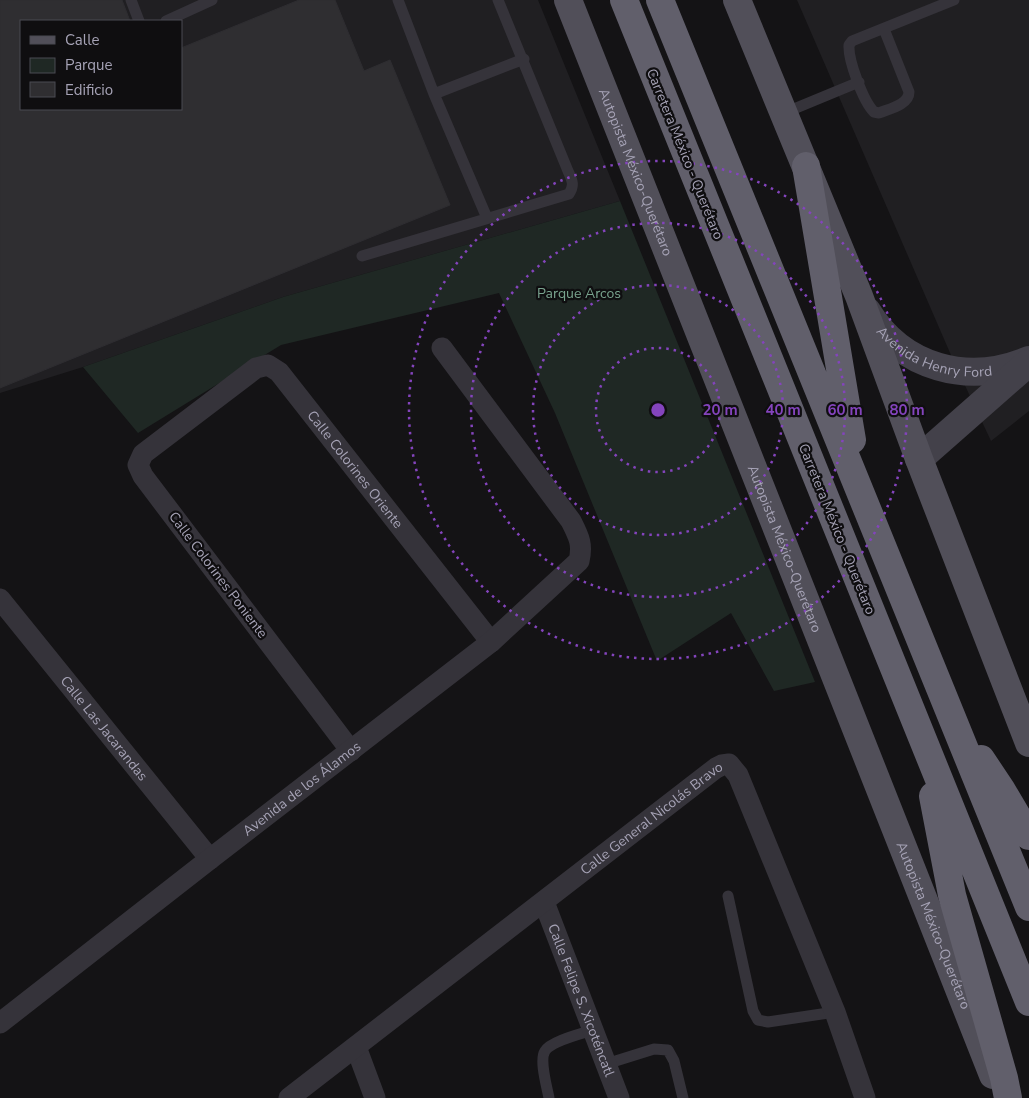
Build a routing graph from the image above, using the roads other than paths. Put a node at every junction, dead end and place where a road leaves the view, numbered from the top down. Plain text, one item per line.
1 (131, 0) edge
2 (212, 0) edge
3 (398, 0) edge
4 (498, 0) edge
5 (568, 0) edge
6 (624, 0) edge
7 (660, 0) edge
8 (737, 0) edge
9 (954, 0) edge
10 (139, 20) edge
11 (168, 20) edge
12 (884, 30) junction
13 (524, 59) junction
14 (859, 82) junction
15 (434, 94) junction
16 (784, 112) junction
17 (806, 166) junction
18 (486, 218) junction
19 (362, 256) dead end
20 (859, 296) junction
21 (442, 348) dead end
22 (1029, 361) edge
23 (201, 410) joint
24 (919, 460) junction
25 (860, 488) junction
26 (0, 599) edge
27 (491, 642) junction
28 (951, 715) junction
29 (920, 733) junction
30 (1029, 743) edge
31 (351, 751) junction
32 (1029, 836) edge
33 (210, 859) junction
34 (728, 896) dead end
35 (544, 902) junction
36 (1029, 908) edge
37 (1029, 1002) edge
38 (835, 1012) junction
39 (0, 1024) edge
40 (593, 1030) junction
41 (356, 1046) junction
42 (606, 1064) junction
43 (289, 1098) edge
44 (375, 1098) edge
45 (549, 1098) edge
46 (618, 1098) edge
47 (683, 1098) edge
48 (865, 1098) edge
49 (1002, 1098) edge
50 (1008, 1098) edge

1 - 10 lane
2 - 11 lane
3 - 15 lane
4 - 13 lane
5 - 49 main road, Autopista México-Querétaro
6 - 29 highway, Carretera México - Querétaro
7 - 25 highway
8 - 16 main road
9 - 12 lane
12 - 14 lane
12 - 14 lane
13 - 15 lane
13 - 18 lane
14 - 16 lane
15 - 18 lane
16 - 17 main road
17 - 20 main road
17 - 25 highway
18 - 19 lane
20 - 22 street, Avenida Henry Ford
20 - 24 main road
21 - 27 street, Avenida de los Álamos
22 - 24 street, Avenida Henry Ford
23 - 27 street, Calle Colorines Oriente
23 - 31 street, Calle Colorines Poniente
24 - 30 main road
25 - 28 highway
26 - 33 street, Calle Las Jacarandas
27 - 31 street, Avenida de los Álamos
28 - 32 highway
28 - 36 highway
29 - 37 highway, Carretera México - Querétaro
29 - 50 highway
31 - 33 street, Avenida de los Álamos
33 - 39 street, Avenida de los Álamos
34 - 38 lane
35 - 38 street, Calle General Nicolás Bravo
35 - 40 street, Calle Felipe S. Xicoténcatl
35 - 41 street, Calle General Nicolás Bravo
38 - 48 street, Calle General Nicolás Bravo
40 - 42 street, Calle Felipe S. Xicoténcatl
40 - 45 lane
41 - 43 street, Calle General Nicolás Bravo
41 - 44 street
42 - 46 street, Calle Felipe S. Xicoténcatl
42 - 47 lane

